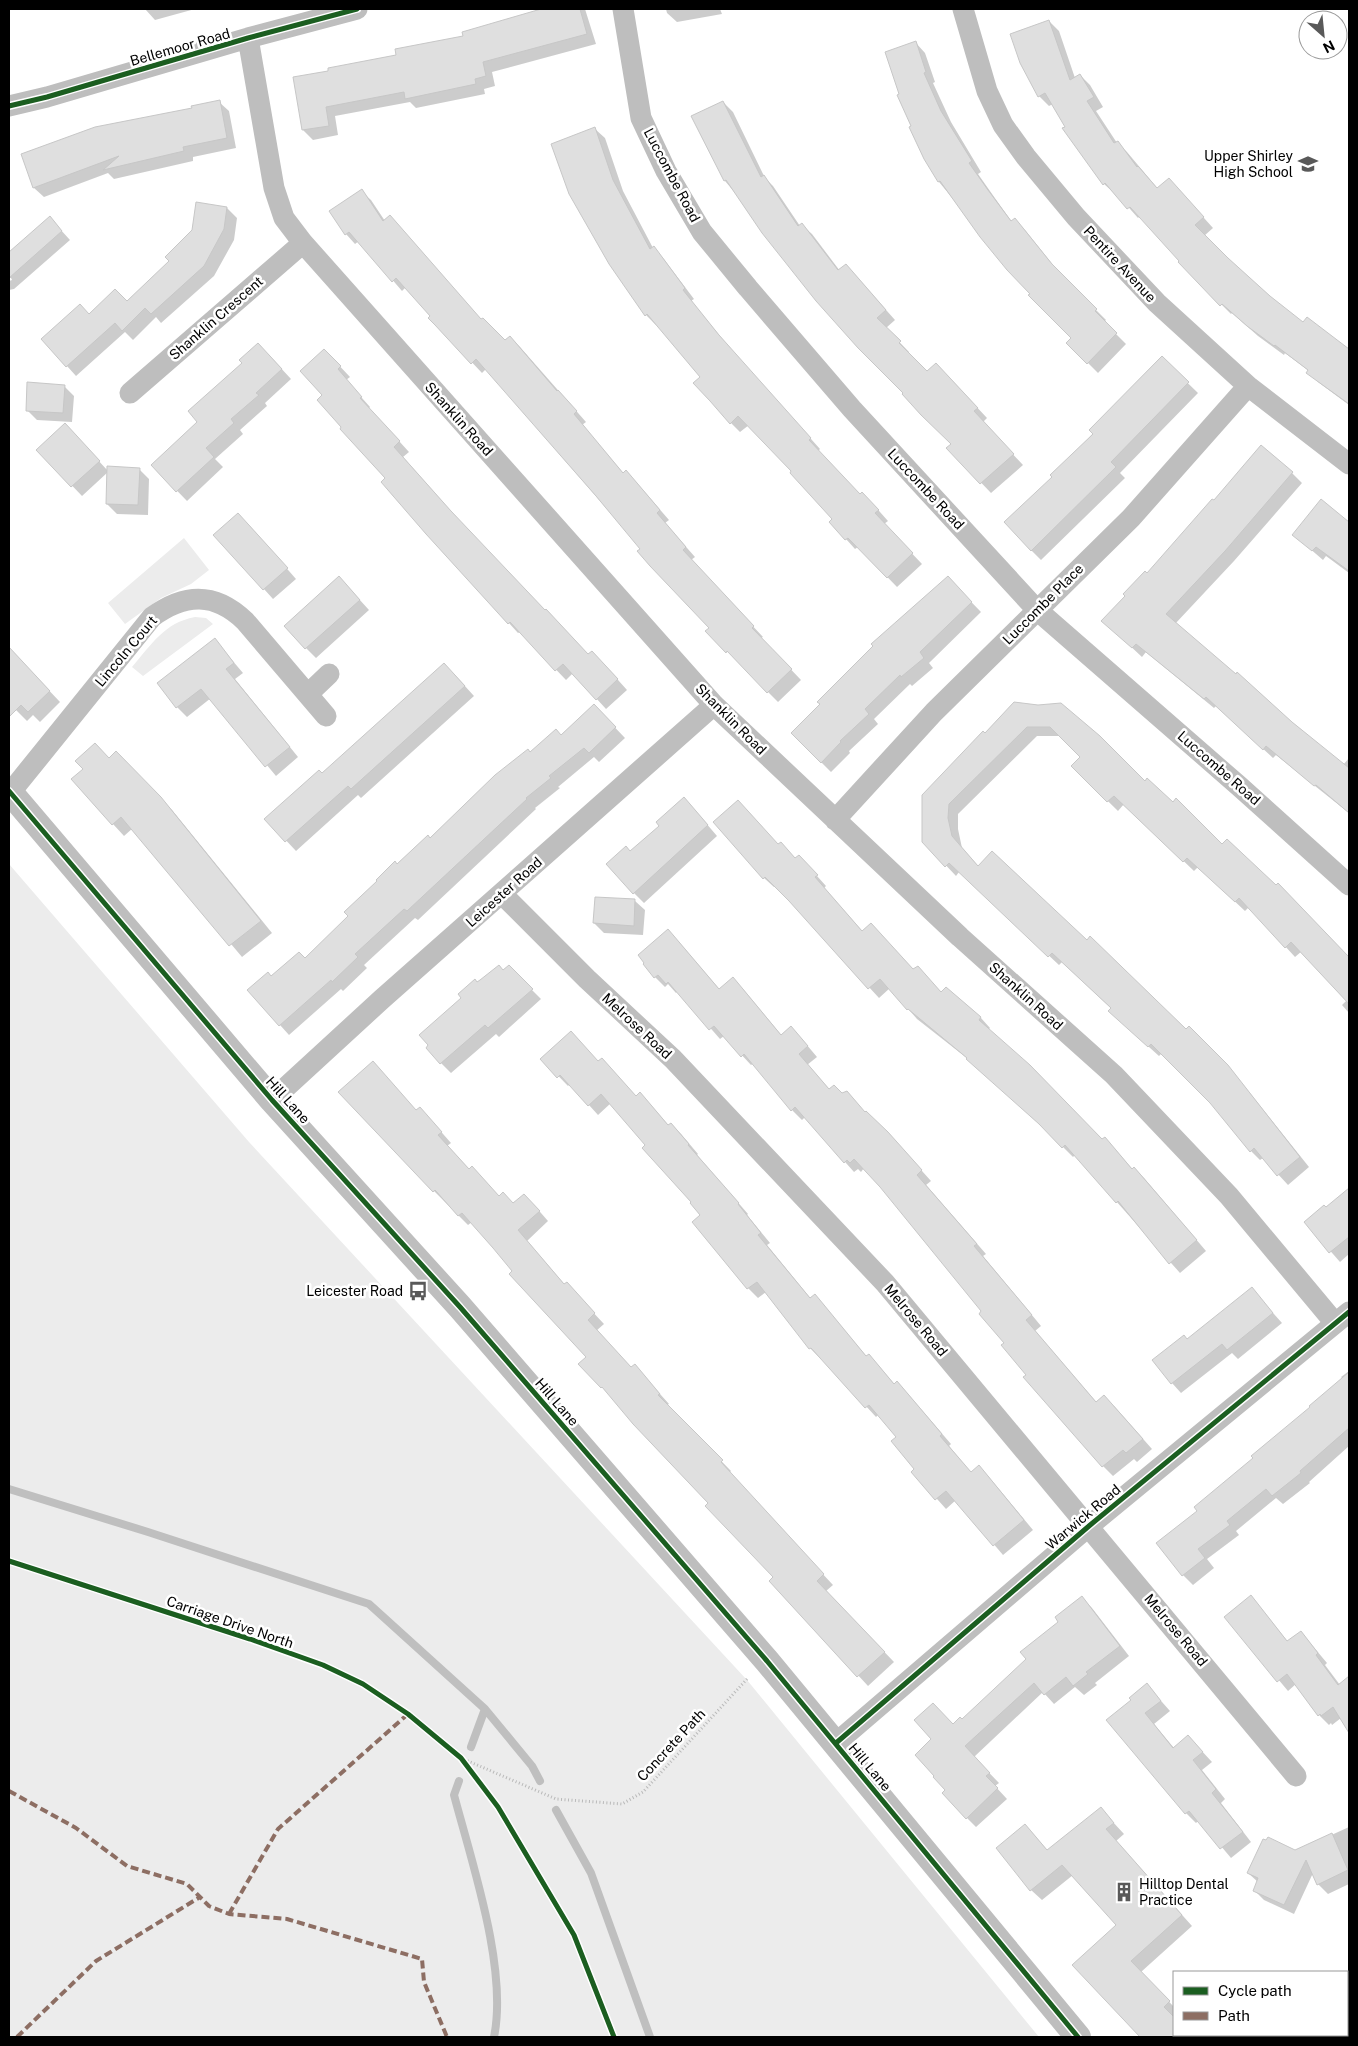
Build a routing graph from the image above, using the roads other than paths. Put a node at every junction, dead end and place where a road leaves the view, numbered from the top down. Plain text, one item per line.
1 (357, 9) edge
2 (623, 9) edge
3 (963, 9) edge
4 (248, 38) junction
5 (9, 106) edge
6 (302, 242) junction
7 (1248, 386) junction
8 (130, 393) dead end
9 (1349, 464) edge
10 (1038, 610) junction
11 (329, 674) dead end
12 (308, 694) junction
13 (714, 705) junction
14 (326, 716) dead end
15 (10, 792) edge
16 (835, 820) junction
17 (1349, 885) edge
18 (502, 894) junction
19 (272, 1100) junction
20 (1342, 1318) edge
21 (1089, 1526) junction
22 (836, 1743) junction
23 (1296, 1776) dead end
24 (1078, 2037) edge

1 - 4 street, Bellemoor Road
2 - 10 street, Luccombe Road
3 - 7 street, Pentire Avenue
4 - 5 street, Bellemoor Road
4 - 6 street, Shanklin Road
6 - 8 street, Shanklin Crescent
6 - 13 street, Shanklin Road
7 - 9 street, Pentire Avenue
7 - 10 street, Luccombe Place
10 - 16 street, Luccombe Place
10 - 17 street, Luccombe Road
11 - 12 street
12 - 14 street, Lincoln Court
12 - 15 street, Lincoln Court
13 - 16 street, Shanklin Road
13 - 18 street, Leicester Road
15 - 19 street, Hill Lane
16 - 20 street, Shanklin Road
18 - 19 street, Leicester Road
18 - 21 street, Melrose Road
19 - 22 street, Hill Lane
20 - 21 street, Warwick Road
21 - 22 street, Warwick Road
21 - 23 street, Melrose Road
22 - 24 street, Hill Lane

